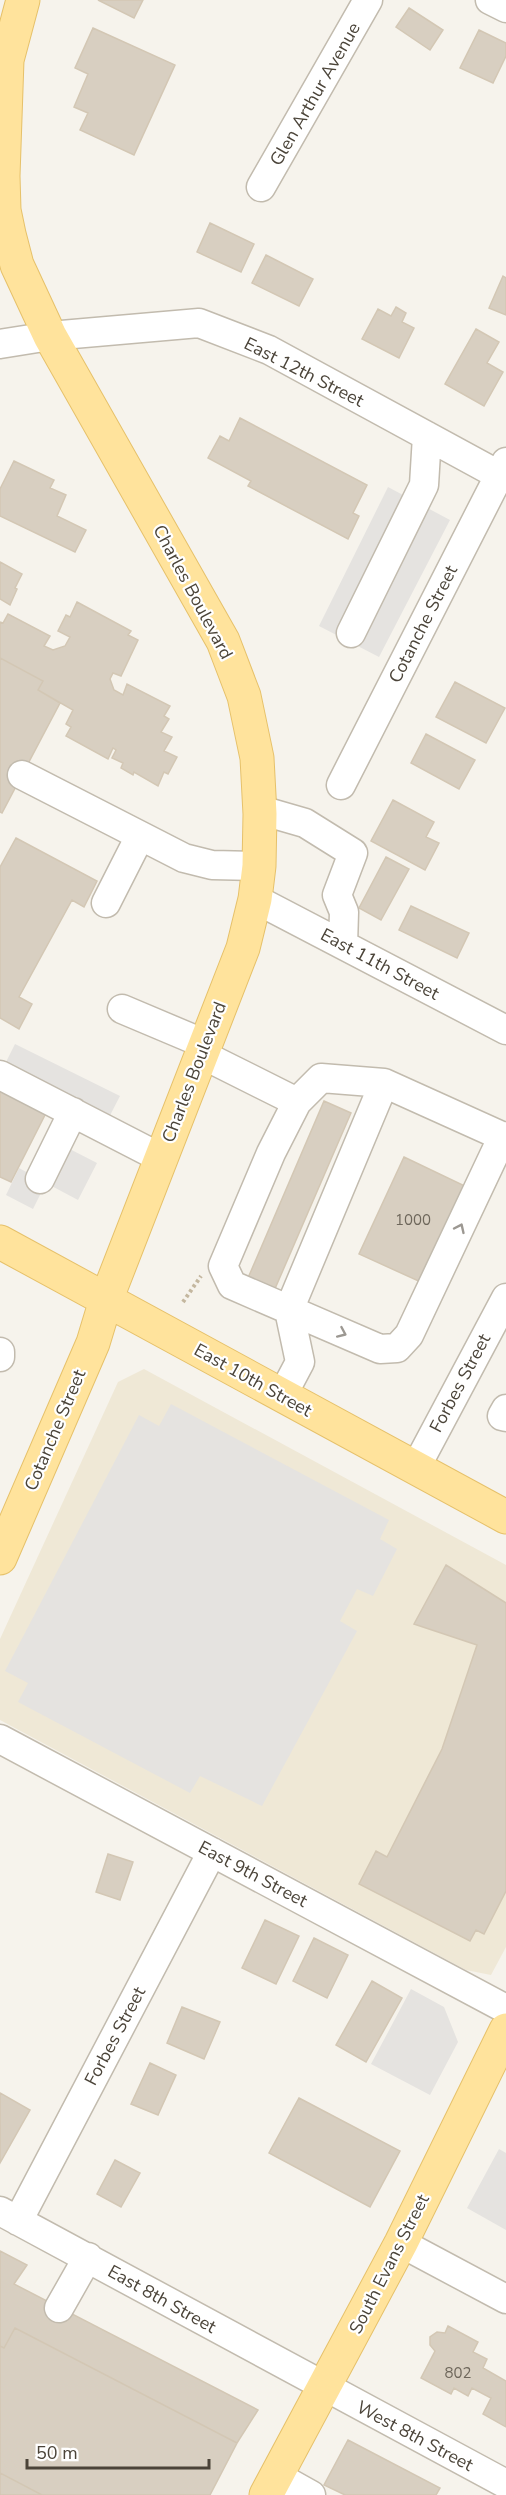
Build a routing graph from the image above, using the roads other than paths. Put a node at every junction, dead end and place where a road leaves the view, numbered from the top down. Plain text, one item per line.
1 (23, 0) edge
2 (368, 0) edge
3 (490, 0) edge
4 (506, 8) edge
5 (2, 153) edge
6 (261, 187) dead end
7 (50, 336) junction
8 (0, 344) edge
9 (427, 436) junction
10 (504, 472) edge
11 (351, 633) dead end
12 (22, 776) dead end
13 (341, 785) dead end
14 (260, 810) junction
15 (140, 836) junction
16 (259, 866) junction
17 (255, 899) junction
18 (105, 903) dead end
19 (343, 945) junction
20 (122, 1009) dead end
21 (506, 1030) edge
22 (203, 1049) junction
23 (0, 1076) edge
24 (384, 1083) junction
25 (297, 1102) junction
26 (73, 1112) junction
27 (505, 1137) edge
28 (161, 1158) junction
29 (40, 1179) dead end
30 (0, 1242) edge
31 (506, 1298) edge
32 (106, 1300) junction
33 (289, 1310) junction
34 (282, 1396) junction
35 (506, 1409) edge
36 (506, 1418) edge
37 (415, 1469) junction
38 (506, 1517) edge
39 (1, 1552) edge
40 (0, 1739) edge
41 (212, 1852) junction
42 (506, 2009) edge
43 (506, 2030) edge
44 (9, 2216) edge
45 (401, 2243) junction
46 (88, 2257) junction
47 (506, 2299) edge
48 (59, 2308) dead end
49 (324, 2388) junction
50 (271, 2485) edge
51 (499, 2487) edge
52 (311, 2495) edge

1 - 5 main road, Charles Boulevard
2 - 6 street, Glen Arthur Avenue
3 - 4 street
5 - 7 main road, Charles Boulevard
7 - 8 street, East 12th Street
7 - 9 street, East 12th Street
7 - 14 main road, Charles Boulevard
9 - 10 street, East 12th Street
9 - 11 street
10 - 13 street, Cotanche Street
12 - 15 street
14 - 16 main road, Charles Boulevard
14 - 19 street
15 - 16 street
15 - 18 street
16 - 17 main road, Charles Boulevard
17 - 19 street, East 11th Street
17 - 22 main road, Charles Boulevard
19 - 21 street, East 11th Street
20 - 22 street
22 - 25 street
22 - 28 main road, Charles Boulevard
23 - 26 street
24 - 25 street
24 - 27 street
24 - 33 street
25 - 33 street
26 - 28 street
26 - 29 street
33 -> 27 street
28 - 32 main road, Charles Boulevard
30 - 32 main road, East 10th Street
31 - 37 street, Forbes Street
32 - 34 main road, East 10th Street
32 - 39 main road, Cotanche Street
33 - 34 street
34 - 37 main road, East 10th Street
35 - 36 street
37 - 38 main road, East 10th Street
40 - 41 street, East 9th Street
41 - 42 street, East 9th Street
41 - 44 street, Forbes Street
43 - 45 main road, South Evans Street
44 - 46 street, East 8th Street
45 - 47 street
45 - 49 main road, South Evans Street
46 - 48 street
46 - 49 street, East 8th Street
49 - 50 main road, South Evans Street
49 - 51 street, West 8th Street
50 - 52 street

